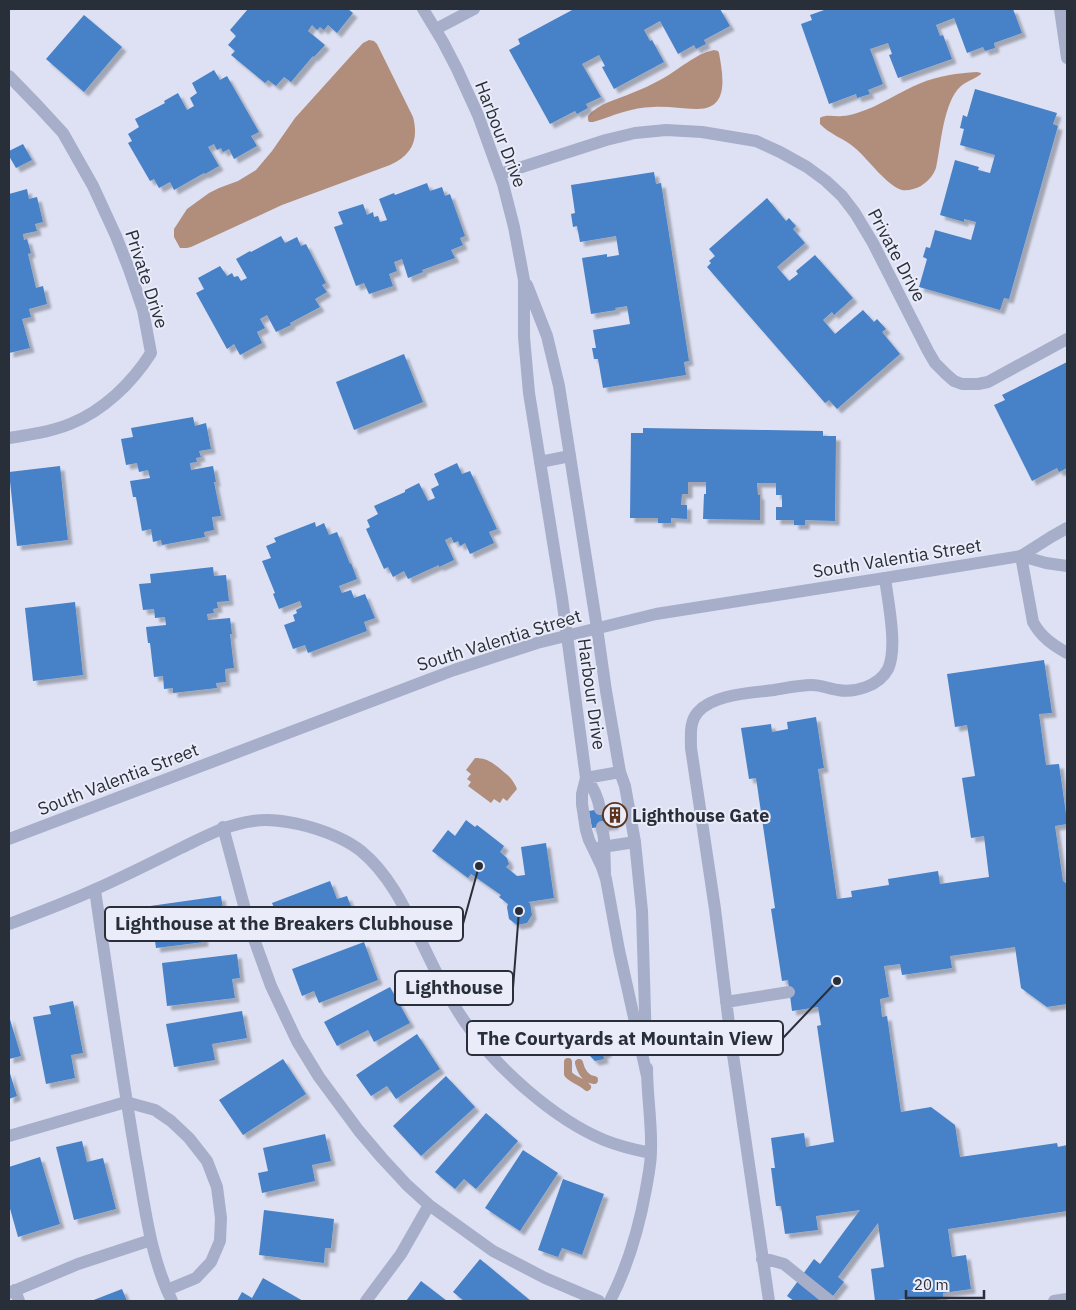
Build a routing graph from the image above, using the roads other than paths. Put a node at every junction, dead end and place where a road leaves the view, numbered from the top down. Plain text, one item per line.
1 (423, 9) edge
2 (474, 9) edge
3 (1060, 9) edge
4 (436, 29) junction
5 (1067, 58) edge
6 (9, 76) edge
7 (500, 174) junction
8 (524, 280) junction
9 (1067, 340) edge
10 (9, 438) edge
11 (570, 456) junction
12 (540, 462) junction
13 (1067, 528) edge
14 (1021, 556) junction
15 (1067, 566) edge
16 (885, 578) junction
17 (597, 628) junction
18 (567, 635) junction
19 (1067, 653) edge
20 (620, 772) junction
21 (586, 778) junction
22 (600, 809) dead end
23 (602, 826) dead end
24 (223, 827) junction
25 (9, 838) edge
26 (635, 842) junction
27 (599, 848) junction
28 (95, 890) junction
29 (9, 924) edge
30 (789, 992) dead end
31 (726, 1002) junction
32 (647, 1076) junction
33 (126, 1102) junction
34 (9, 1136) edge
35 (651, 1153) junction
36 (429, 1205) junction
37 (151, 1240) junction
38 (762, 1259) junction
39 (14, 1295) edge
40 (169, 1296) edge
41 (1067, 1299) edge
42 (366, 1301) edge
43 (599, 1301) edge
44 (610, 1301) edge
45 (769, 1301) edge
46 (830, 1301) edge
47 (1054, 1301) edge

1 - 4 street, Harbour Drive
2 - 4 street
3 - 5 street
4 - 7 street, Harbour Drive
6 - 10 street, Private Drive
7 - 8 street, Harbour Drive
7 - 9 street, Private Drive
8 - 11 street, Harbour Drive
8 - 12 street, Harbour Drive
11 - 12 street
11 - 17 street, Harbour Drive
12 - 18 street, Harbour Drive
13 - 14 street, South Valentia Street
14 - 15 street, South Valentia Street
14 - 16 street, South Valentia Street
14 - 19 street
16 - 17 street, South Valentia Street
16 - 31 street
17 - 18 street, South Valentia Street
17 - 20 street, Harbour Drive
18 - 21 street, Harbour Drive
18 - 25 street, South Valentia Street
20 - 21 street
20 - 26 street, Harbour Drive
21 - 22 street
21 - 27 street, Harbour Drive
23 - 27 street
24 - 28 street
24 - 35 street
24 - 36 street
26 - 27 street
26 - 32 street, Harbour Drive
27 - 32 street, Harbour Drive
28 - 29 street
28 - 33 street
30 - 31 street
31 - 38 street
32 - 35 street, Harbour Drive
33 - 34 street
33 - 37 street
33 - 40 street
35 - 44 street, Harbour Drive
36 - 42 street
36 - 43 street
37 - 39 street
37 - 40 street
38 - 45 street
38 - 46 street
41 - 47 street

